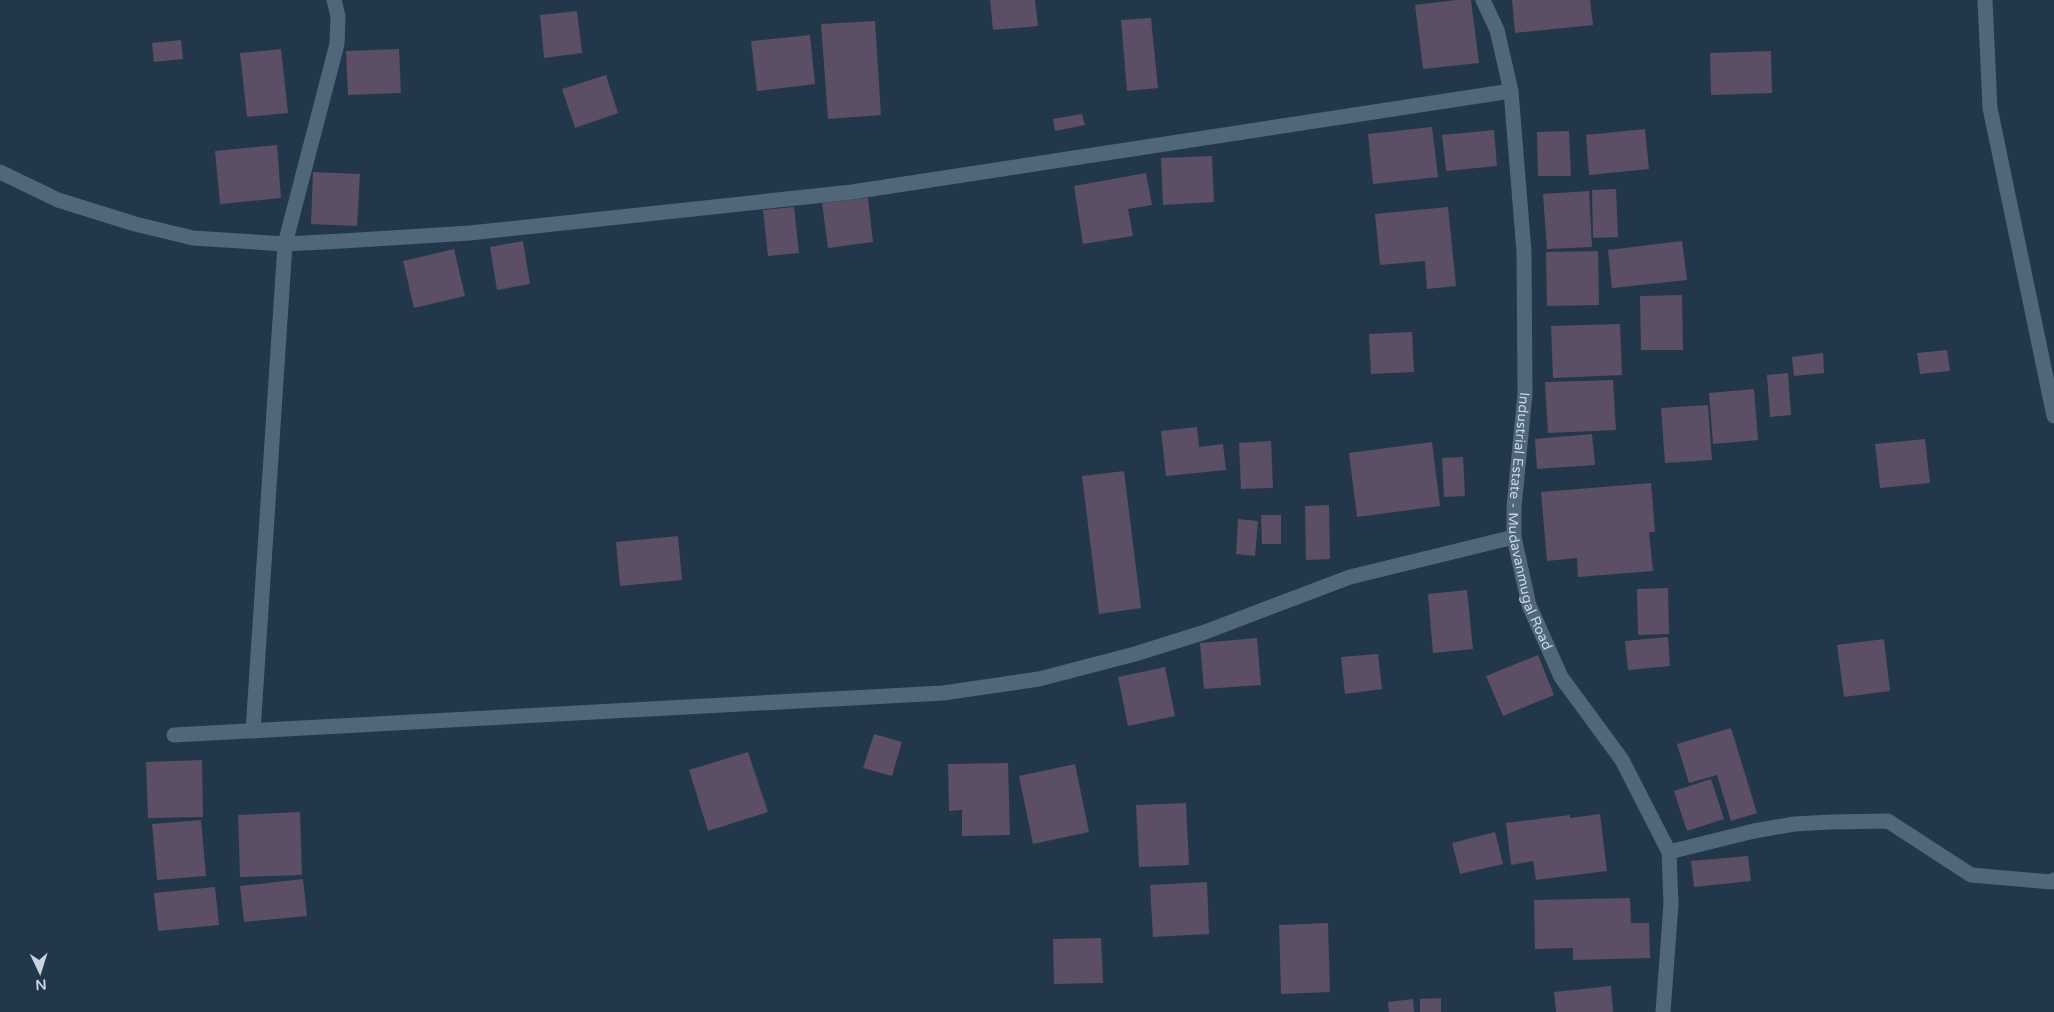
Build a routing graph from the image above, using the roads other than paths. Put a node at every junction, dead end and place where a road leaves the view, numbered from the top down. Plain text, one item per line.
1 (334, 0) edge
2 (1483, 0) edge
3 (1985, 0) edge
4 (1511, 91) junction
5 (0, 172) edge
6 (285, 244) junction
7 (2054, 416) edge
8 (1514, 537) junction
9 (254, 731) junction
10 (174, 735) dead end
11 (1669, 852) junction
12 (2054, 880) edge
13 (1663, 1012) edge

1 - 6 street
2 - 4 street, Industrial Estate - Mudavanmugal Road
3 - 7 street
4 - 6 street
4 - 8 street, Industrial Estate - Mudavanmugal Road
5 - 6 street
6 - 9 street
8 - 9 street
8 - 11 street, Industrial Estate - Mudavanmugal Road
9 - 10 street
11 - 12 street
11 - 13 street, Industrial Estate - Mudavanmugal Road

